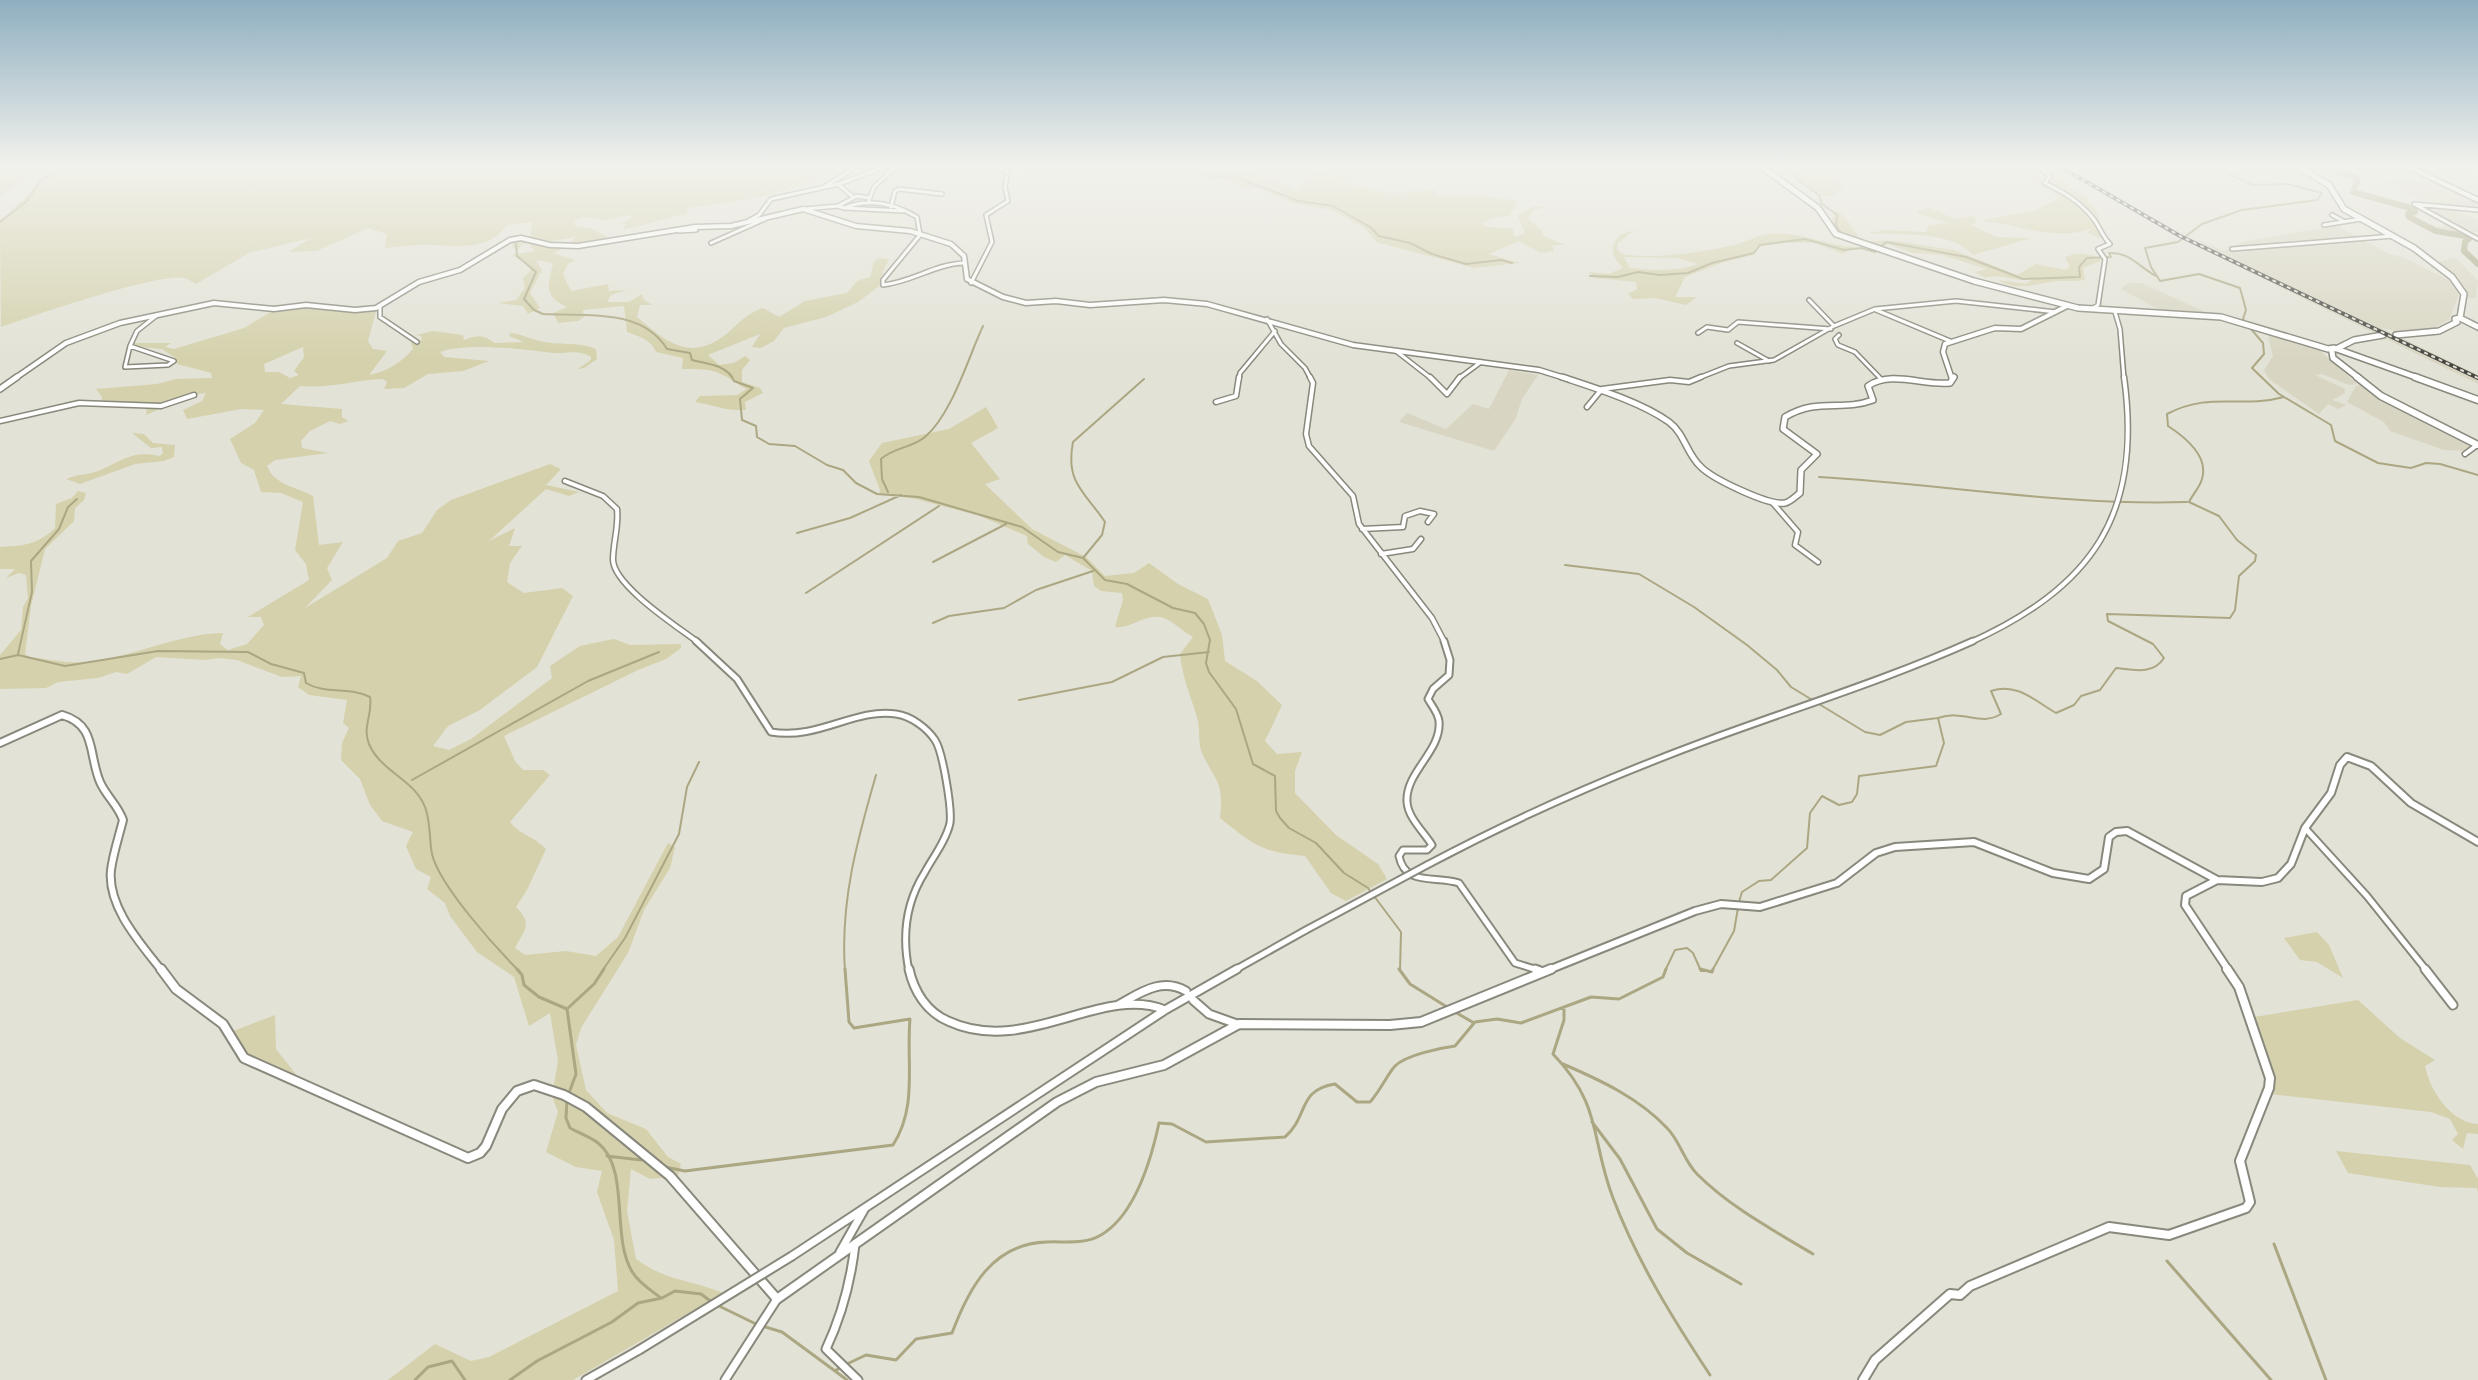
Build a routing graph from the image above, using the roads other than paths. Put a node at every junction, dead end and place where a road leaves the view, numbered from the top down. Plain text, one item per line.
1 (668, 231) edge
2 (673, 231) edge
3 (737, 231) edge
4 (907, 231) edge
5 (919, 231) edge
6 (995, 231) edge
7 (1834, 231) edge
8 (2099, 231) edge
9 (2386, 231) edge
10 (663, 232) junction
11 (920, 235) junction
12 (2394, 236) junction
13 (711, 243) dead end
14 (2232, 249) dead end
15 (964, 263) junction
16 (971, 283) junction
17 (1809, 300) dead end
18 (380, 306) junction
19 (2067, 306) junction
20 (1875, 309) junction
21 (2090, 310) junction
22 (2115, 312) junction
23 (164, 313) junction
24 (2057, 313) junction
25 (1266, 319) junction
26 (2458, 320) junction
27 (2478, 327) edge
28 (1833, 328) junction
29 (1275, 331) junction
30 (1698, 333) dead end
31 (1839, 335) dead end
32 (2383, 335) dead end
33 (2396, 335) dead end
34 (1950, 341) junction
35 (417, 342) dead end
36 (1737, 343) dead end
37 (129, 346) junction
38 (2334, 350) junction
39 (1396, 351) junction
40 (1770, 361) junction
41 (1482, 362) junction
42 (1881, 379) junction
43 (0, 389) edge
44 (1600, 390) junction
45 (194, 395) dead end
46 (2478, 400) edge
47 (1216, 402) dead end
48 (1587, 407) dead end
49 (0, 421) edge
50 (2478, 445) edge
51 (2465, 454) dead end
52 (565, 481) dead end
53 (1772, 502) junction
54 (1428, 522) dead end
55 (1361, 529) junction
56 (1421, 539) dead end
57 (1380, 554) junction
58 (1818, 562) dead end
59 (0, 743) edge
60 (2305, 828) junction
61 (2478, 842) edge
62 (2217, 880) junction
63 (1545, 973) junction
64 (1186, 991) dead end
65 (1193, 1000) dead end
66 (1117, 1005) junction
67 (2453, 1005) dead end
68 (1165, 1010) junction
69 (1239, 1024) junction
70 (865, 1207) junction
71 (855, 1242) junction
72 (840, 1252) junction
73 (777, 1299) junction
74 (586, 1380) edge
75 (725, 1380) edge
76 (858, 1380) edge
77 (1863, 1380) edge

1 - 10 street
2 - 10 street
3 - 13 street
4 - 11 street
5 - 11 street
6 - 16 street
7 - 19 main road
8 - 21 street
9 - 12 main road
10 - 18 street
11 - 15 street
11 - 15 street
12 - 14 street
12 - 26 main road
15 - 16 street
16 - 25 street
17 - 28 street
18 - 23 street
18 - 35 street
19 - 21 main road
19 - 24 street
20 - 24 street
20 - 28 street
20 - 34 street
21 - 22 main road
22 - 38 main road
22 - 68 street, bridge
23 - 37 street
23 - 43 street
24 - 34 street
25 - 29 street
25 - 39 street
26 - 27 main road
26 - 33 main road
28 - 30 street
28 - 40 street
29 - 47 street
29 - 55 street
31 - 42 street
32 - 38 main road
34 - 42 street
36 - 40 street
37 - 37 street
38 - 46 main road
38 - 50 main road
39 - 41 street
39 - 41 street
40 - 44 street
41 - 44 street
42 - 53 street
44 - 48 street
44 - 53 street
45 - 49 street
50 - 51 street
52 - 66 street
53 - 58 street
54 - 55 street
55 - 57 street
56 - 57 street
57 - 63 street
59 - 73 street
60 - 61 street
60 - 62 street
60 - 67 street
62 - 63 street
62 - 77 street
63 - 69 street
64 - 66 street
65 - 69 street
66 - 68 street
68 - 70 street
69 - 71 street
70 - 72 street
70 - 74 street, bridge
71 - 72 street
71 - 76 street
72 - 73 street
73 - 75 street

